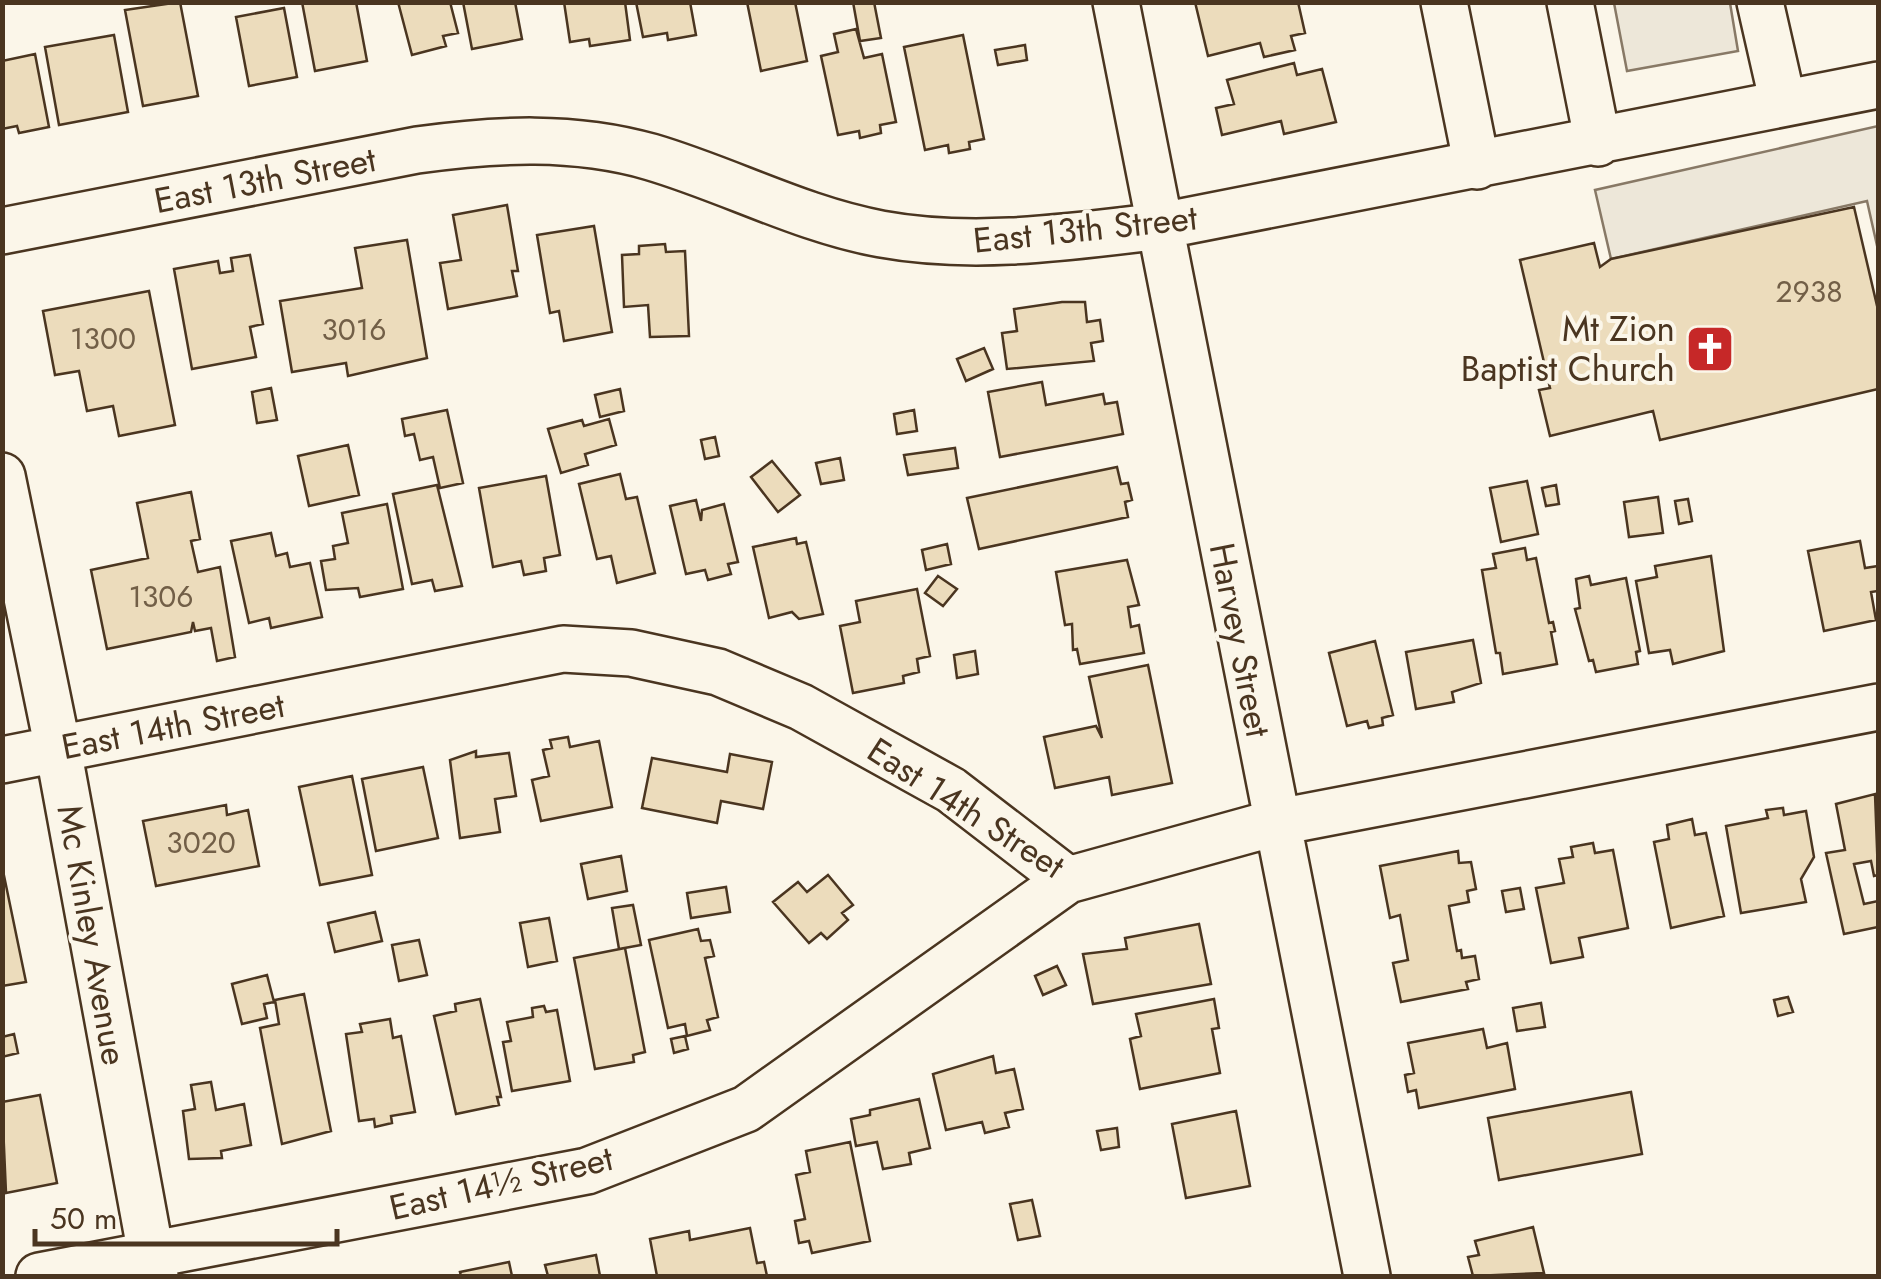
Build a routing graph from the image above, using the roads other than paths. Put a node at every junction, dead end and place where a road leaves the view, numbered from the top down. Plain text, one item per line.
1 (1116, 2) edge
2 (1444, 2) edge
3 (1570, 2) edge
4 (1760, 2) edge
5 (1878, 85) edge
6 (1783, 102) junction
7 (1598, 143) junction
8 (1476, 166) junction
9 (1161, 226) junction
10 (2, 231) edge
11 (2, 476) edge
12 (1878, 707) edge
13 (58, 749) junction
14 (2, 760) edge
15 (1274, 824) junction
16 (1068, 880) junction
17 (152, 1265) edge
18 (39, 1276) edge
19 (1367, 1276) edge

1 - 9 street, Harvey Street
2 - 8 street
3 - 7 street
4 - 6 street
5 - 6 street, East 13th Street
6 - 7 street, East 13th Street
7 - 8 street, East 13th Street
8 - 9 street, East 13th Street
9 - 10 street, East 13th Street
9 - 15 street, Harvey Street
11 - 13 street, Mc Kinley Avenue
12 - 15 street, East 14th Street
13 - 14 street, East 14th Street
13 - 16 street, East 14th Street
13 - 17 street, Mc Kinley Avenue
15 - 16 street, East 14th Street
15 - 19 street, Harvey Street
16 - 17 street, East 14½ Street
17 - 18 street, East 14½ Street

